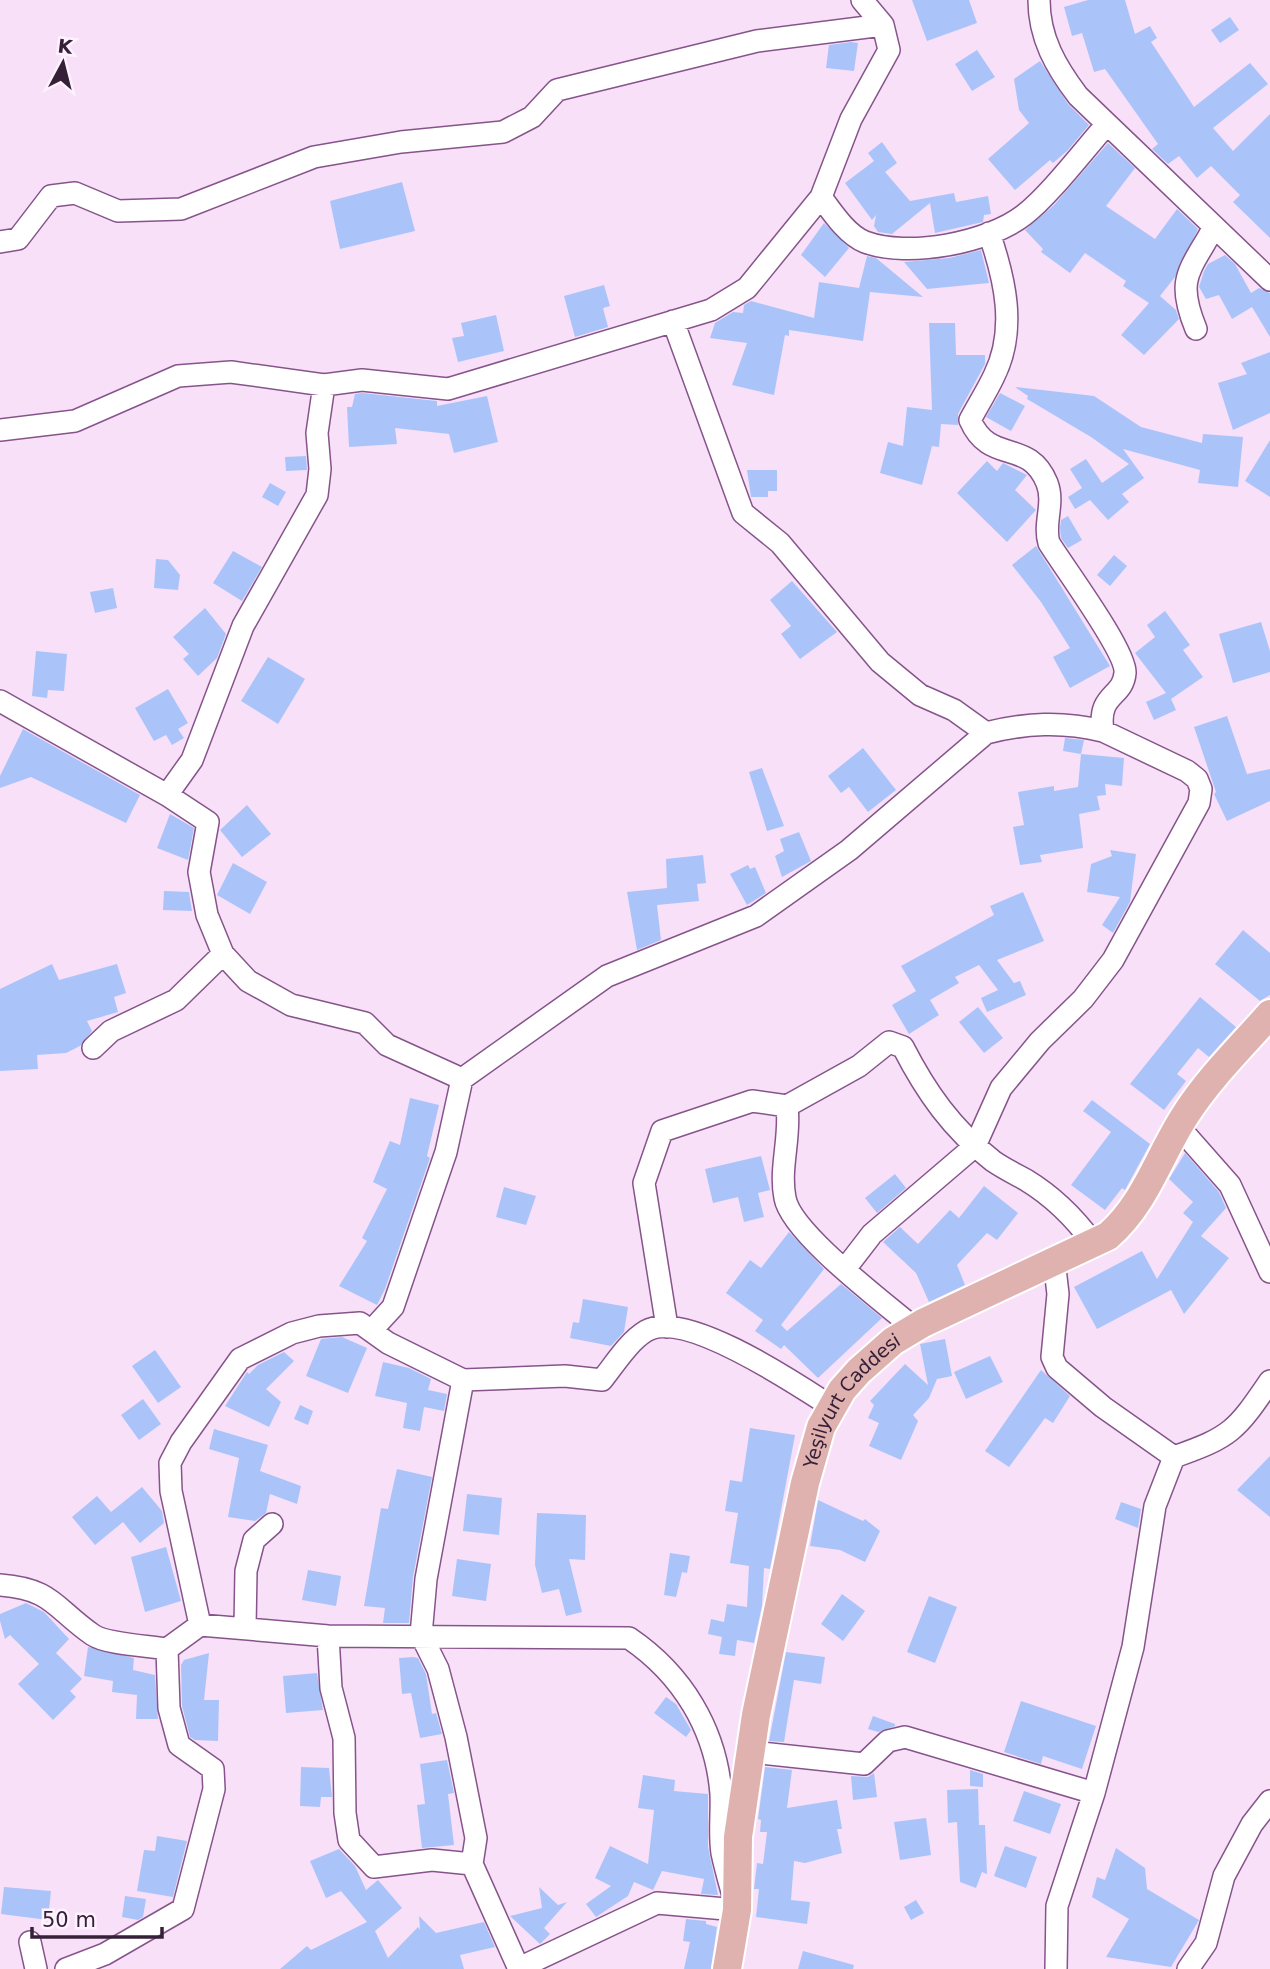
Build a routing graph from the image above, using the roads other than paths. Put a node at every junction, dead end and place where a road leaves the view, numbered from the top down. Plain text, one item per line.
1 (862, 0) edge
2 (1039, 0) edge
3 (883, 25) junction
4 (1107, 124) junction
5 (821, 197) junction
6 (1214, 227) junction
7 (989, 233) junction
8 (0, 242) edge
9 (1270, 280) edge
10 (673, 321) junction
11 (1196, 329) dead end
12 (324, 385) junction
13 (0, 430) edge
14 (0, 701) edge
15 (1103, 731) junction
16 (986, 733) junction
17 (167, 795) junction
18 (223, 954) junction
19 (1270, 1014) edge
20 (93, 1048) dead end
21 (462, 1079) junction
22 (787, 1106) junction
23 (1178, 1126) junction
24 (975, 1146) junction
25 (1093, 1242) junction
26 (1054, 1261) junction
27 (845, 1269) junction
28 (1270, 1272) edge
29 (667, 1326) junction
30 (914, 1328) junction
31 (371, 1331) junction
32 (463, 1380) junction
33 (1270, 1381) edge
34 (832, 1406) junction
35 (1174, 1457) junction
36 (272, 1524) dead end
37 (0, 1585) edge
38 (200, 1625) junction
39 (245, 1627) junction
40 (421, 1635) junction
41 (328, 1636) junction
42 (167, 1649) junction
43 (751, 1752) junction
44 (1094, 1793) junction
45 (1270, 1801) edge
46 (472, 1864) junction
47 (737, 1910) junction
48 (30, 1942) dead end
49 (519, 1968) edge
50 (36, 1969) edge
51 (66, 1969) edge
52 (727, 1969) edge
53 (1056, 1969) edge
54 (1188, 1969) edge

1 - 3 street
2 - 4 street
3 - 5 street
3 - 8 street
4 - 6 street
4 - 7 street
5 - 7 street
5 - 10 street
6 - 9 street
6 - 11 street
7 - 15 street
10 - 12 street
10 - 16 street
12 - 13 street
12 - 17 street
14 - 17 street
15 - 16 street
15 - 24 street
16 - 21 street
17 - 18 street
18 - 20 street
18 - 21 street
19 - 23 main road, Yeşilyurt Caddesi
21 - 31 street
22 - 24 street
22 - 27 street
22 - 29 street
23 - 25 main road, Yeşilyurt Caddesi
23 - 28 street
24 - 25 street
24 - 27 street
25 - 26 main road, Yeşilyurt Caddesi
26 - 30 main road, Yeşilyurt Caddesi
26 - 35 street
27 - 30 street
29 - 32 street
29 - 34 street
30 - 34 main road, Yeşilyurt Caddesi
31 - 32 street
31 - 38 street
32 - 40 street
33 - 35 street
34 - 43 main road, Yeşilyurt Caddesi
35 - 44 street
36 - 39 street
37 - 42 street
38 - 39 street
38 - 42 street
39 - 41 street
40 - 41 street
40 - 46 street
40 - 47 street
41 - 46 street
42 - 51 street
43 - 44 street
43 - 47 main road, Yeşilyurt Caddesi
44 - 53 street
45 - 54 street
46 - 49 street
47 - 49 street
47 - 52 main road, Yeşilyurt Caddesi
48 - 50 street

